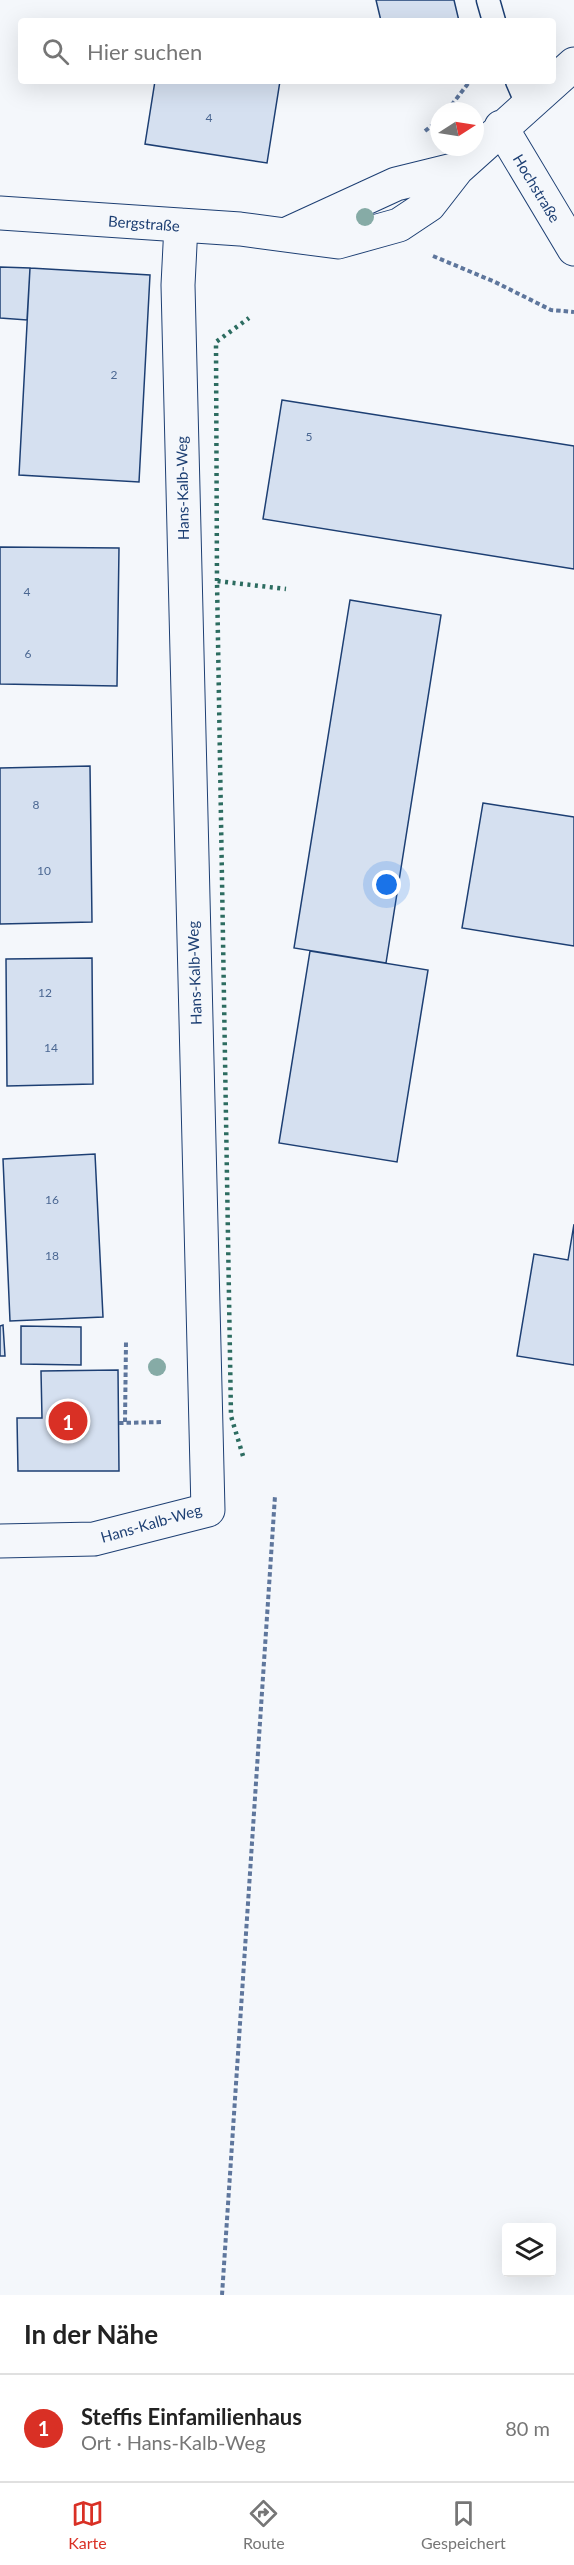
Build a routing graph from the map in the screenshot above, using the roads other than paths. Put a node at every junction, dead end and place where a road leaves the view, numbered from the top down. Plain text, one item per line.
1 (488, 0) edge
2 (493, 18) edge
3 (574, 64) edge
4 (556, 74) edge
5 (538, 84) edge
6 (522, 93) edge
7 (501, 128) junction
8 (0, 213) edge
9 (181, 225) junction
10 (574, 249) edge
11 (0, 1541) edge

1 - 2 lane
3 - 4 street, Bergstraße
5 - 6 street, Bergstraße
6 - 7 street, Bergstraße
7 - 9 street, Bergstraße
7 - 10 street, Hochstraße
8 - 9 street, Bergstraße
9 - 11 street, Hans-Kalb-Weg

